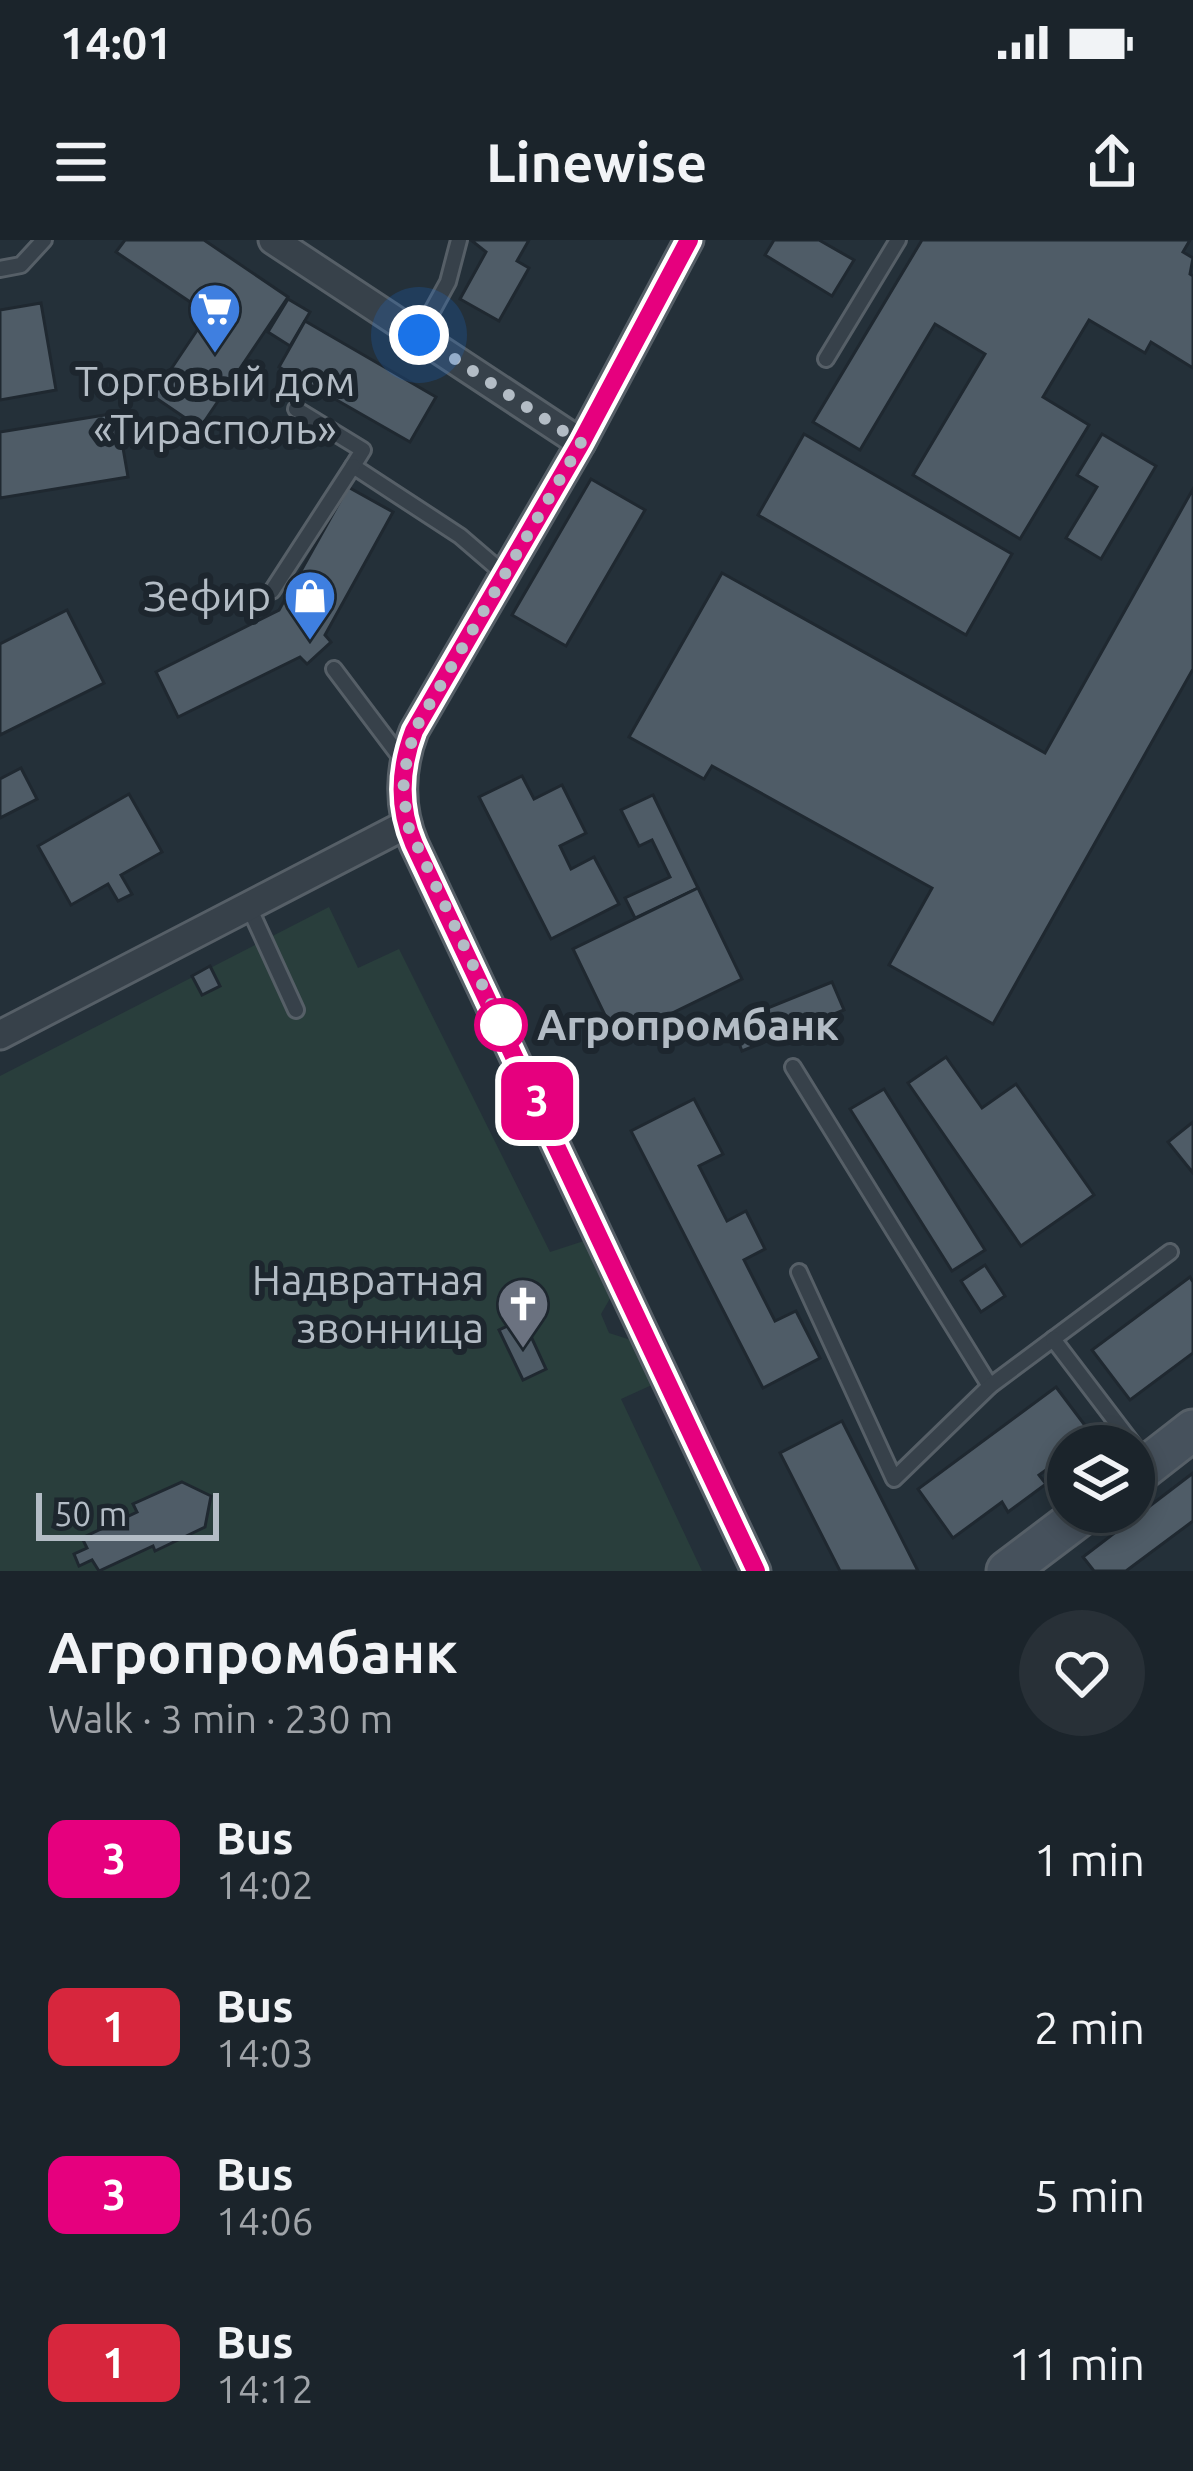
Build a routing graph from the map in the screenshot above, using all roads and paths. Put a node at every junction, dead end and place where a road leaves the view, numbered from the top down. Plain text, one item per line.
1 (44, 240) edge
2 (273, 240) edge
3 (459, 240) edge
4 (689, 240) edge
5 (898, 240) edge
6 (0, 269) edge
7 (419, 335) junction
8 (826, 359) dead end
9 (296, 409) dead end
10 (581, 443) junction
11 (353, 466) junction
12 (503, 573) junction
13 (272, 590) dead end
14 (334, 668) dead end
15 (404, 762) junction
16 (407, 824) junction
17 (248, 905) junction
18 (296, 1010) dead end
19 (0, 1035) edge
20 (793, 1067) dead end
21 (1170, 1252) dead end
22 (800, 1272) dead end
23 (1053, 1340) junction
24 (990, 1386) junction
25 (1111, 1425) edge
26 (1193, 1430) edge
27 (1155, 1459) edge
28 (1057, 1533) edge
29 (756, 1571) edge
30 (1006, 1571) edge

1 - 6 lane
2 - 7 street
3 - 7 lane
4 - 10 street
5 - 8 lane
7 - 10 street
9 - 11 lane
10 - 12 street
11 - 12 lane
11 - 13 lane
12 - 15 street
14 - 15 lane
15 - 16 street
16 - 17 street
16 - 29 street
17 - 18 lane
17 - 19 street
20 - 24 lane
21 - 23 lane
22 - 24 lane
23 - 24 lane
23 - 25 lane
26 - 27 street
28 - 30 street

